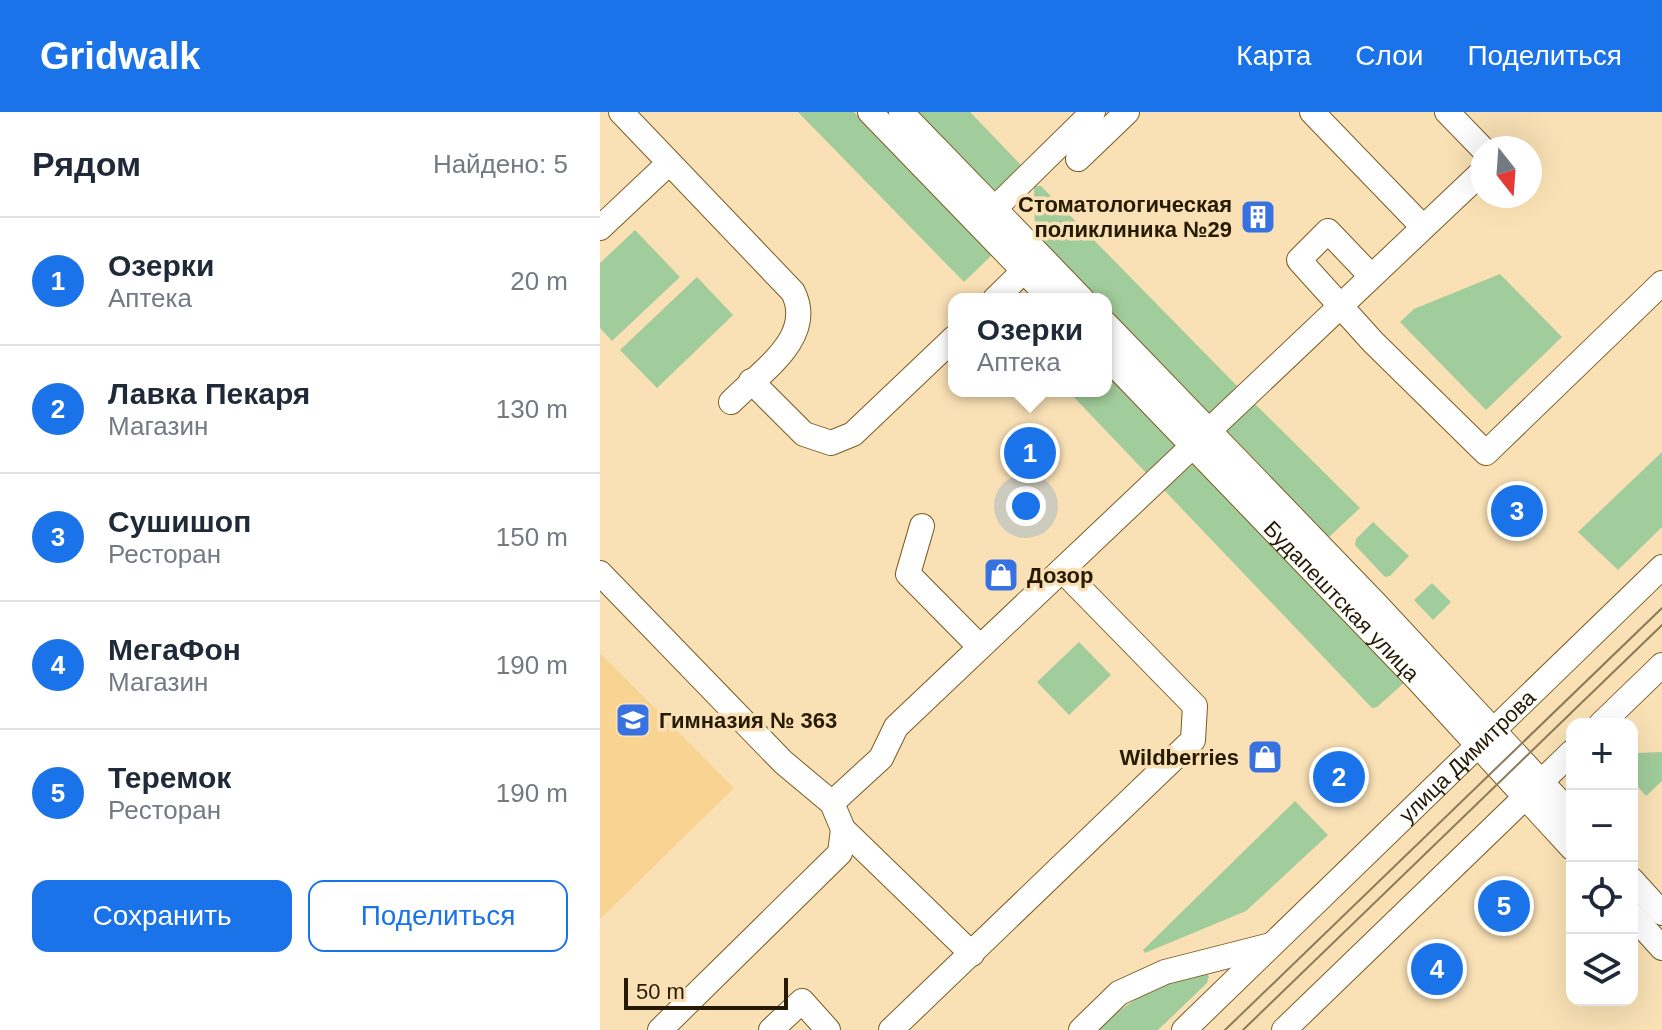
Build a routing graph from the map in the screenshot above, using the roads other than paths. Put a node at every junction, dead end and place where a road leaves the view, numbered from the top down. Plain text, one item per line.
1 (621, 112) edge
2 (870, 112) edge
3 (901, 112) edge
4 (1093, 112) edge
5 (1126, 112) edge
6 (1312, 112) edge
7 (1447, 112) edge
8 (1470, 136) edge
9 (1078, 159) dead end
10 (669, 163) junction
11 (1470, 183) edge
12 (987, 216) junction
13 (1423, 227) junction
14 (600, 228) edge
15 (1032, 263) junction
16 (1371, 276) junction
17 (1662, 283) edge
18 (1001, 293) edge
19 (1048, 293) edge
20 (1074, 293) edge
21 (1341, 304) junction
22 (1112, 331) edge
23 (948, 344) edge
24 (1112, 361) edge
25 (758, 366) junction
26 (731, 402) dead end
27 (1202, 439) junction
28 (922, 526) dead end
29 (1662, 567) edge
30 (1062, 570) junction
31 (600, 573) edge
32 (980, 647) junction
33 (1662, 665) edge
34 (1607, 718) edge
35 (1486, 738) junction
36 (1566, 758) edge
37 (1533, 790) junction
38 (832, 803) junction
39 (1566, 811) edge
40 (843, 829) junction
41 (1566, 839) edge
42 (1638, 887) edge
43 (1662, 913) edge
44 (1638, 922) edge
45 (1273, 944) junction
46 (1662, 948) edge
47 (972, 954) junction
48 (1323, 992) junction
49 (660, 1030) edge
50 (771, 1030) edge
51 (828, 1030) edge
52 (891, 1030) edge
53 (1081, 1030) edge
54 (1184, 1030) edge
55 (1284, 1030) edge
56 (1314, 1030) edge

1 - 10 street
2 - 12 street
3 - 12 street
4 - 12 street
5 - 9 street
6 - 13 street
7 - 8 street
10 - 14 street
10 - 25 street
11 - 13 street
12 - 15 street
13 - 16 street
15 - 18 street
15 - 19 street
15 - 20 street
16 - 21 street
16 - 21 street
17 - 21 street
21 - 27 street
22 - 27 street, Будапештская улица
23 - 25 street
24 - 27 street, Будапештская улица
25 - 26 street
27 - 30 street
27 - 35 street, Будапештская улица
28 - 32 street
29 - 35 street, улица Димитрова
30 - 32 street
30 - 47 street
31 - 38 street
32 - 38 street
33 - 34 street
35 - 37 street, Будапештская улица
35 - 45 street, улица Димитрова
36 - 37 street
37 - 39 street, Будапештская улица
37 - 41 street, Будапештская улица
37 - 48 street
38 - 40 street
40 - 47 street
40 - 49 street
42 - 43 street
44 - 46 street
45 - 53 street, улица Димитрова
45 - 54 street, улица Димитрова
47 - 52 street
48 - 55 street
48 - 56 street
50 - 51 street

